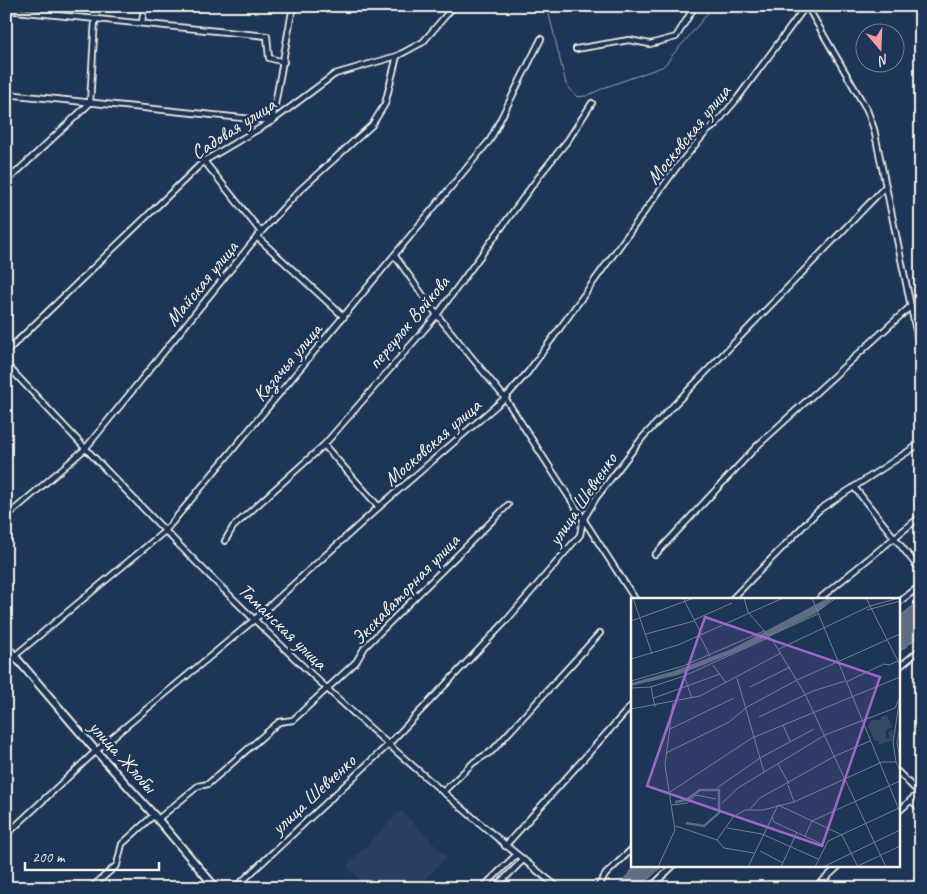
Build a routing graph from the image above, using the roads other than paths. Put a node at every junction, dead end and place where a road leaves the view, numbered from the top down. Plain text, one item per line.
1 (144, 6) edge
2 (293, 6) edge
3 (454, 6) edge
4 (696, 6) edge
5 (807, 6) edge
6 (6, 10) edge
7 (95, 19) junction
8 (142, 23) junction
9 (541, 39) dead end
10 (576, 49) dead end
11 (397, 56) junction
12 (284, 62) junction
13 (6, 94) edge
14 (90, 103) junction
15 (592, 103) dead end
16 (272, 121) junction
17 (204, 161) junction
18 (6, 182) edge
19 (886, 186) junction
20 (261, 232) junction
21 (257, 237) junction
22 (395, 256) junction
23 (911, 306) junction
24 (437, 315) junction
25 (344, 317) junction
26 (6, 352) edge
27 (921, 355) edge
28 (6, 364) edge
29 (505, 398) junction
30 (921, 443) edge
31 (324, 445) junction
32 (85, 448) junction
33 (854, 487) junction
34 (508, 505) dead end
35 (379, 507) junction
36 (921, 516) edge
37 (6, 517) edge
38 (583, 520) junction
39 (165, 531) junction
40 (894, 537) junction
41 (225, 541) dead end
42 (655, 555) dead end
43 (921, 571) edge
44 (921, 584) edge
45 (634, 598) edge
46 (733, 598) edge
47 (820, 598) edge
48 (900, 601) edge
49 (254, 620) junction
50 (600, 633) dead end
51 (6, 646) edge
52 (921, 649) edge
53 (15, 656) junction
54 (6, 663) edge
55 (900, 666) edge
56 (327, 689) junction
57 (631, 706) edge
58 (388, 745) junction
59 (96, 751) junction
60 (900, 774) edge
61 (443, 792) junction
62 (920, 792) edge
63 (911, 800) junction
64 (900, 810) edge
65 (921, 810) edge
66 (156, 817) junction
67 (6, 834) edge
68 (505, 846) junction
69 (631, 850) edge
70 (516, 855) junction
71 (523, 860) junction
72 (673, 866) edge
73 (839, 866) edge
74 (91, 888) edge
75 (216, 888) edge
76 (235, 888) edge
77 (482, 888) edge
78 (495, 888) edge
79 (559, 888) edge
80 (597, 888) edge
81 (650, 888) edge
82 (815, 888) edge

1 - 8 street
2 - 12 street
3 - 11 street, Садовая улица
4 - 10 street
5 - 19 street
5 - 29 street, Московская улица
6 - 7 street
7 - 8 street
7 - 14 street
8 - 12 street
9 - 22 street, Казачья улица
11 - 16 street, Садовая улица
11 - 20 street, Майская улица
12 - 16 street
13 - 14 street
14 - 16 street
14 - 18 street
15 - 24 street, переулок Войкова
16 - 17 street, Садовая улица
17 - 20 street
17 - 26 street, Садовая улица
19 - 23 street
19 - 38 street, улица Шевченко
20 - 21 street, Майская улица
21 - 25 street
21 - 32 street, Майская улица
22 - 24 street
22 - 25 street, Казачья улица
23 - 27 street
23 - 42 street
24 - 29 street
24 - 31 street, переулок Войкова
25 - 39 street, Казачья улица
28 - 32 street, Таманская улица
29 - 35 street, Московская улица
29 - 38 street
30 - 33 street
31 - 35 street
31 - 41 street, переулок Войкова
32 - 37 street, Майская улица
32 - 39 street, Таманская улица
33 - 40 street
33 - 46 street
34 - 56 street, Экскаваторная улица
35 - 49 street, Московская улица
36 - 40 street
38 - 45 street
38 - 58 street, улица Шевченко
39 - 49 street, Таманская улица
39 - 53 street, Казачья улица
40 - 43 street
40 - 47 street
44 - 48 street
49 - 56 street, Таманская улица
49 - 59 street, Московская улица
50 - 61 street
51 - 53 street, улица Жлобы
52 - 55 street
53 - 54 street, Казачья улица
53 - 59 street, улица Жлобы
56 - 58 street, Таманская улица
56 - 66 street, Экскаваторная улица
57 - 68 street
58 - 61 street, Таманская улица
58 - 76 street, улица Шевченко
59 - 66 street, улица Жлобы
59 - 67 street, Московская улица
60 - 62 street
61 - 68 street, Таманская улица
62 - 63 street
63 - 64 street
63 - 65 street
66 - 74 street, Экскаваторная улица
66 - 75 street, улица Жлобы
68 - 70 street, Таманская улица
69 - 80 street
70 - 71 street, Таманская улица
70 - 77 street
71 - 78 street
71 - 79 street, Таманская улица
72 - 81 street
73 - 82 street

